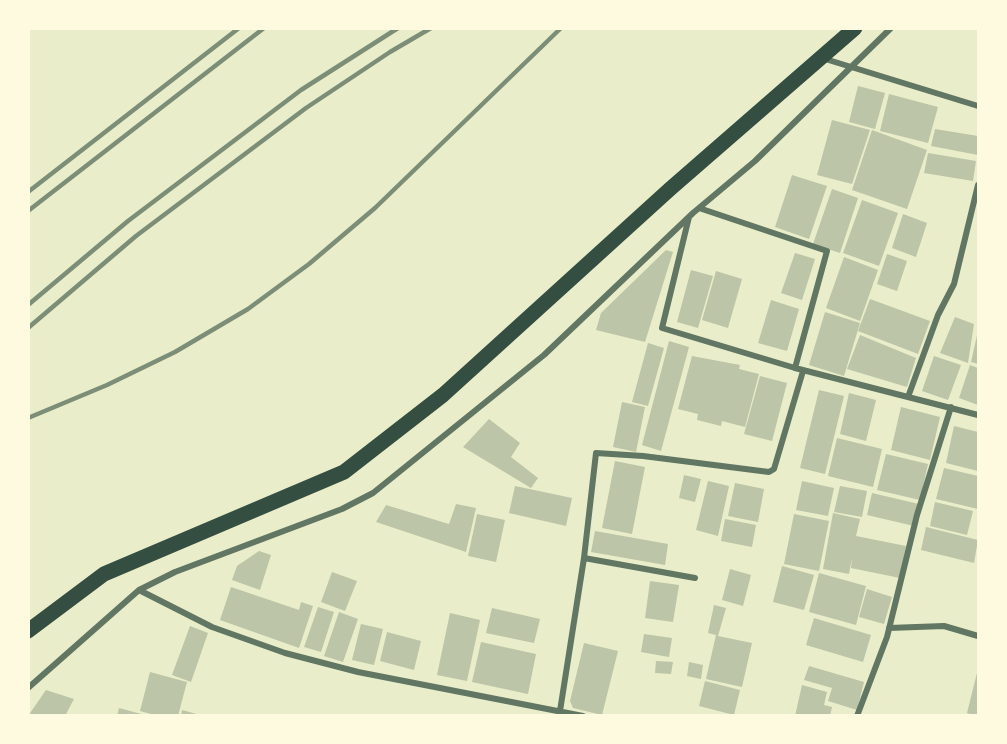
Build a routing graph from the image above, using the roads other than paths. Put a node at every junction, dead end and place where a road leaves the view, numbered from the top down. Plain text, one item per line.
1 (855, 28) edge
2 (891, 28) edge
3 (822, 58) junction
4 (848, 68) junction
5 (978, 106) edge
6 (978, 185) edge
7 (699, 208) junction
8 (689, 217) junction
9 (795, 368) junction
10 (803, 371) junction
11 (908, 397) junction
12 (951, 407) junction
13 (978, 415) edge
14 (584, 558) junction
15 (695, 578) dead end
16 (140, 590) junction
17 (889, 628) junction
18 (28, 632) edge
19 (978, 636) edge
20 (28, 688) edge
21 (560, 711) junction
22 (582, 716) edge
23 (857, 716) edge

1 - 3 main road
2 - 4 street
3 - 4 street
3 - 18 main road
4 - 5 street
4 - 7 street
6 - 11 street
7 - 8 street
7 - 9 street
8 - 9 street
8 - 16 street
9 - 10 street
10 - 11 street
10 - 14 street
11 - 12 street
12 - 13 street
12 - 17 street
14 - 15 street
14 - 21 street
16 - 20 street
16 - 21 street
17 - 19 street
17 - 23 street
21 - 22 street

